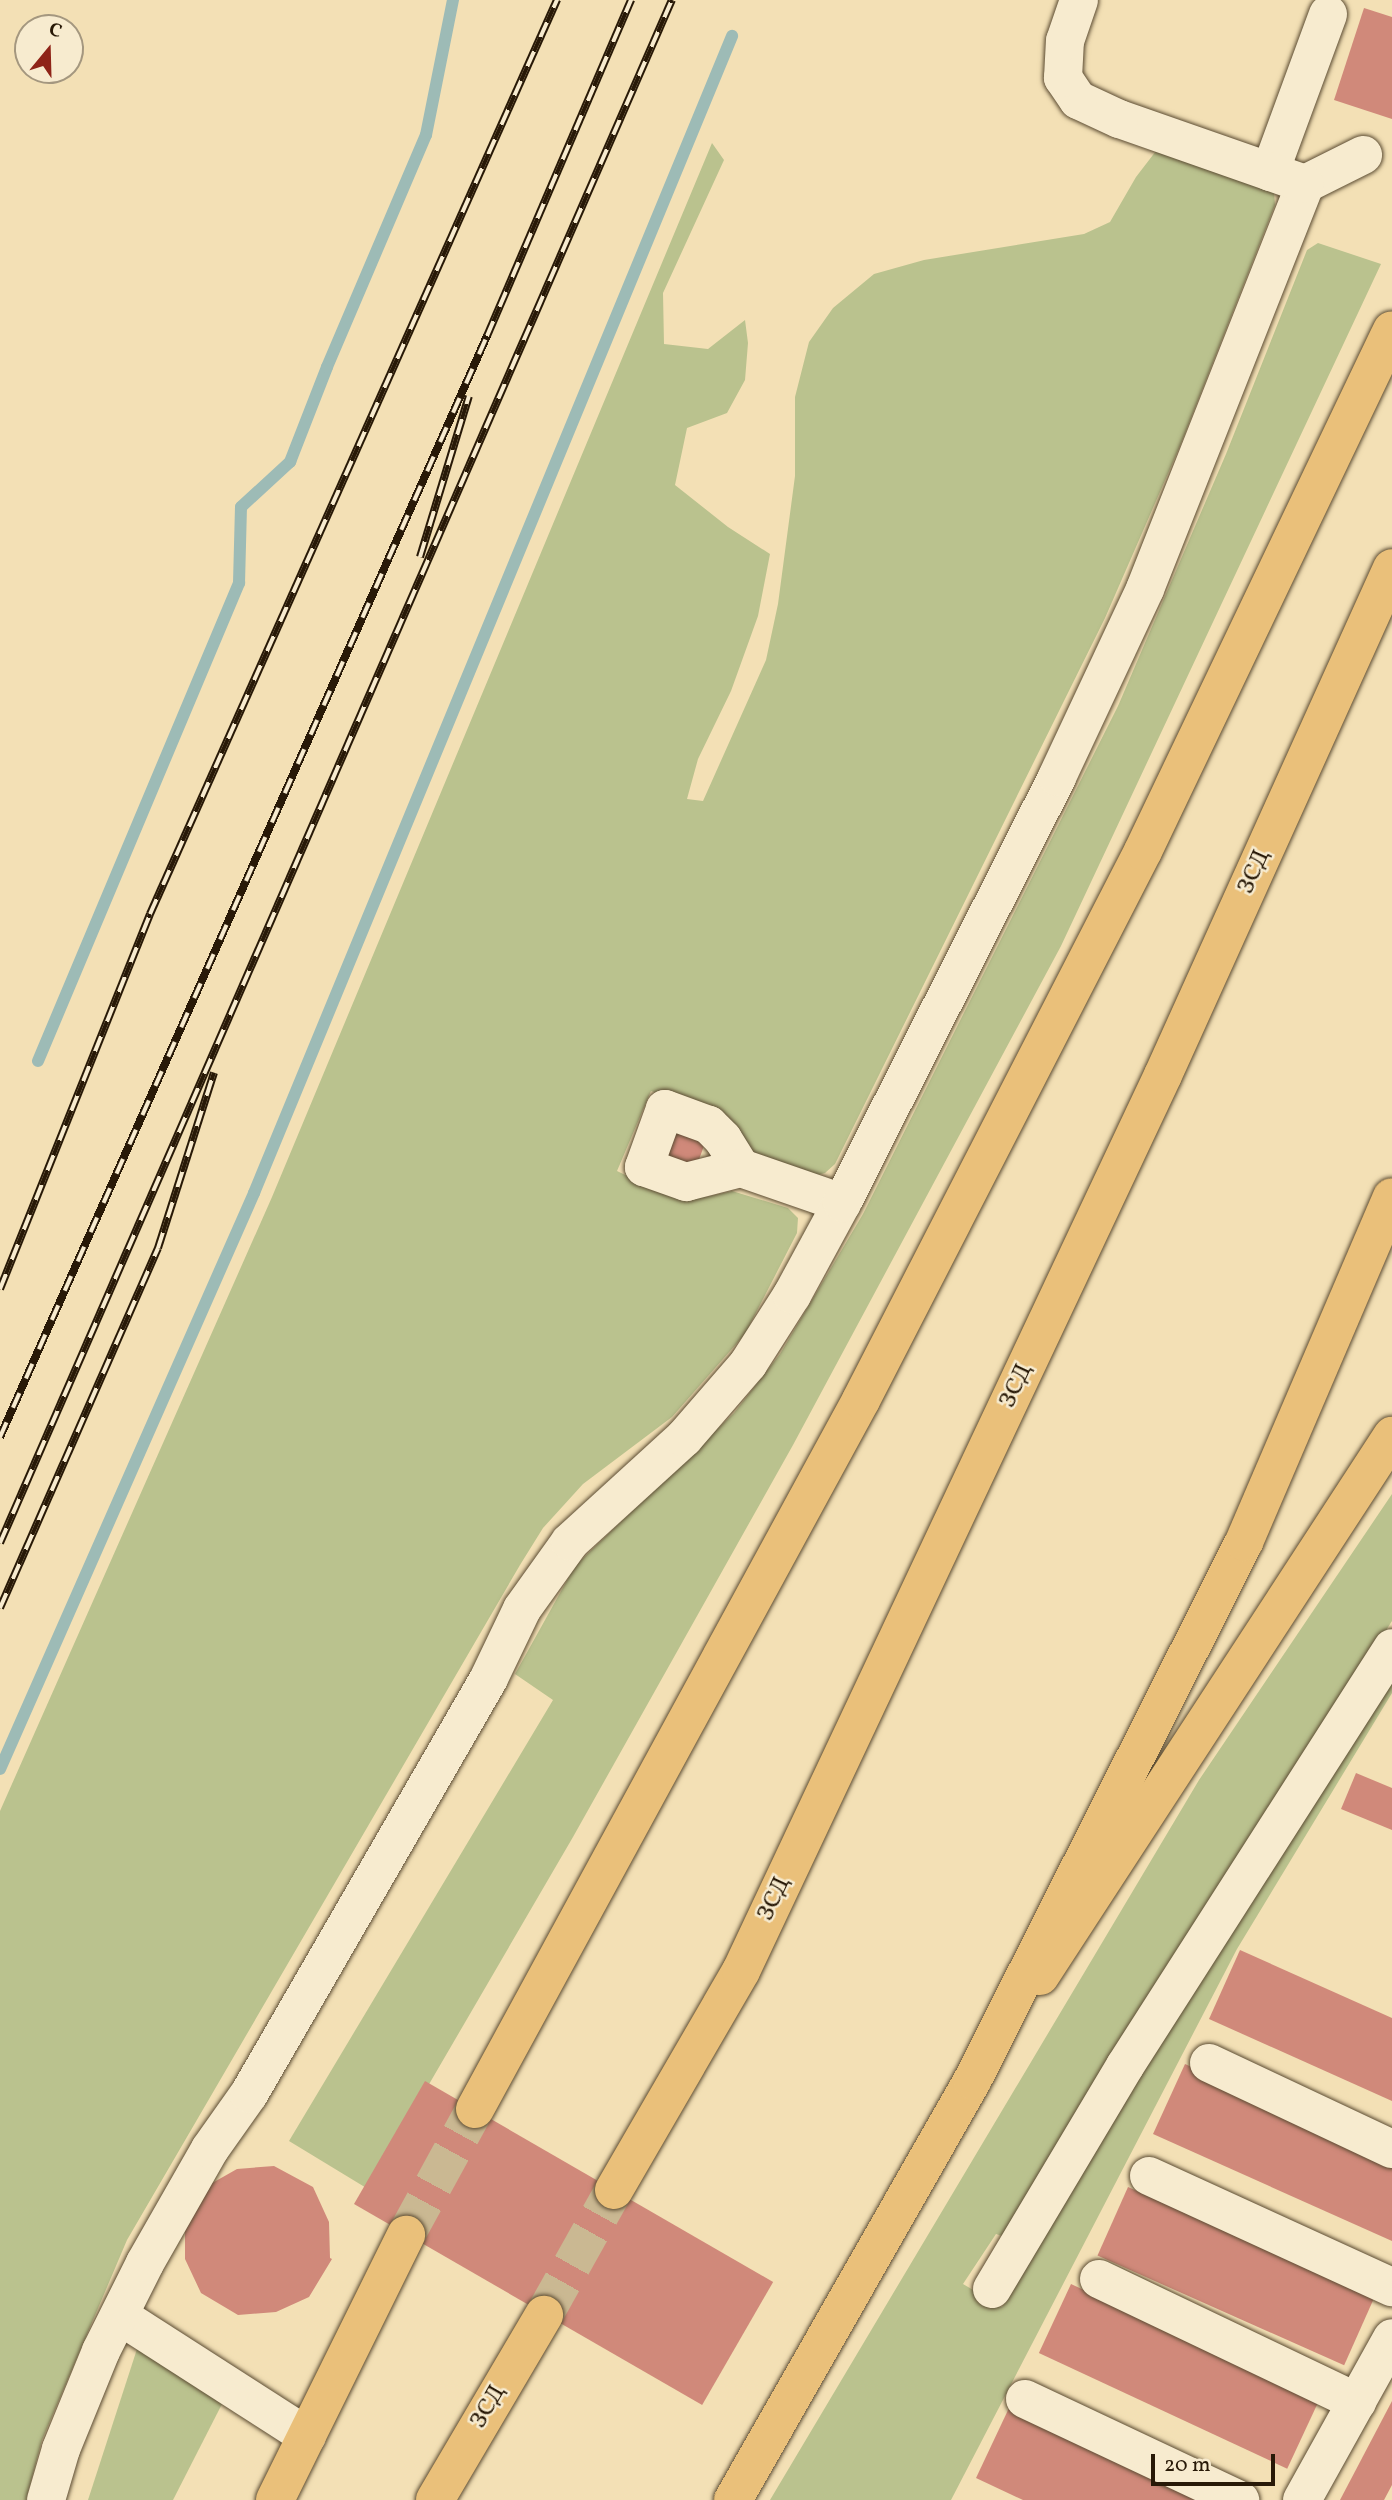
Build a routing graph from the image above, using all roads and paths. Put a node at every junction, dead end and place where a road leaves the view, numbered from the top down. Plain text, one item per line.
1 (1079, 0) edge
2 (1328, 14) dead end
3 (1363, 155) dead end
4 (1288, 178) junction
5 (1392, 330) edge
6 (1392, 568) edge
7 (741, 1168) dead end
8 (1392, 1197) edge
9 (842, 1203) junction
10 (1392, 1436) edge
11 (1392, 1648) edge
12 (1209, 2063) dead end
13 (972, 2081) junction
14 (475, 2109) tunnel mouth
15 (1392, 2149) edge
16 (1149, 2176) dead end
17 (614, 2190) tunnel mouth
18 (406, 2235) tunnel mouth
19 (1099, 2279) dead end
20 (1392, 2287) edge
21 (992, 2289) dead end
22 (544, 2315) tunnel mouth
23 (120, 2316) junction
24 (1392, 2338) edge
25 (1025, 2399) dead end
26 (1357, 2402) junction
27 (307, 2435) junction
28 (46, 2500) edge
29 (275, 2500) edge
30 (435, 2500) edge
31 (733, 2500) edge
32 (1240, 2500) edge
33 (1302, 2500) edge

1 - 4 lane
2 - 4 lane
3 - 4 lane
4 - 9 lane
5 - 14 main road
6 - 17 main road, ЗСД
7 - 9 lane
8 - 13 main road
9 - 23 lane
10 - 13 main road
11 - 21 lane
12 - 15 lane
13 - 31 main road
16 - 20 lane
18 - 27 main road
19 - 26 lane
22 - 30 main road, ЗСД
23 - 27 lane
23 - 28 lane
24 - 26 lane
25 - 32 lane
26 - 33 lane
27 - 29 main road

